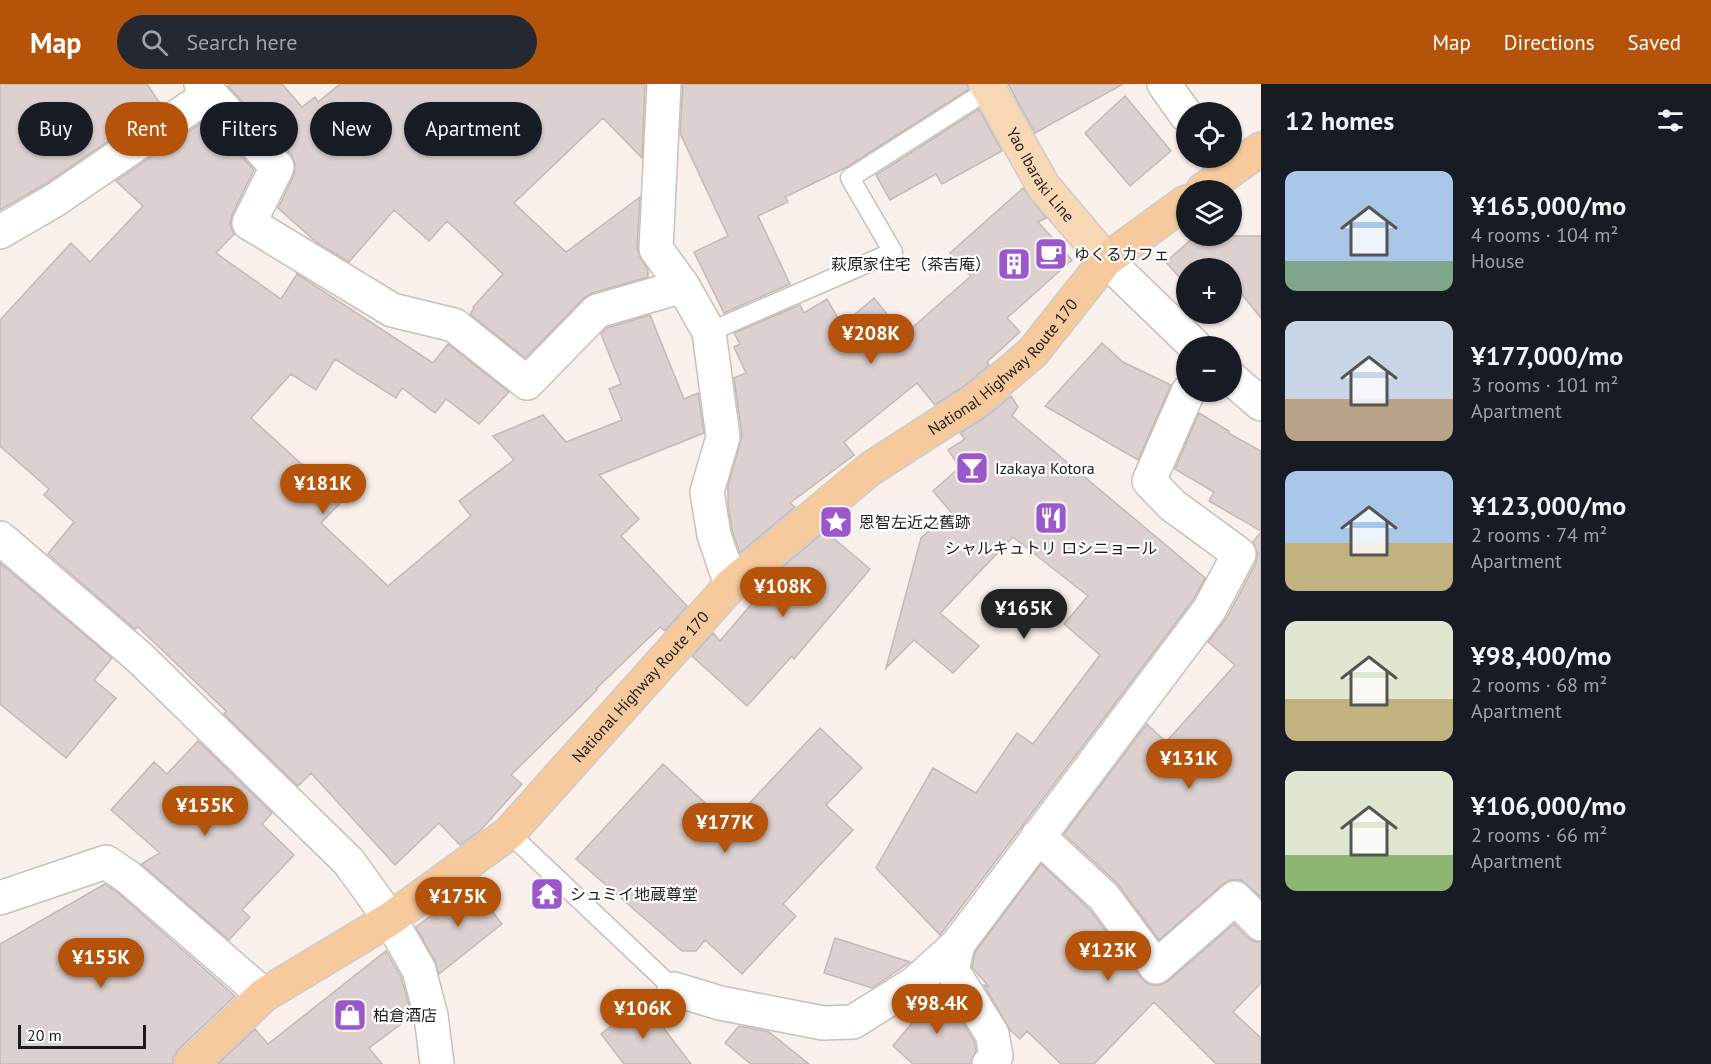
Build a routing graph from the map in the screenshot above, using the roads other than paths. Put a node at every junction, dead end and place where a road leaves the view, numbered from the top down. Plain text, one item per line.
1 (664, 84) edge
2 (1164, 84) edge
3 (987, 87) edge
4 (206, 89) edge
5 (1177, 102) edge
6 (1261, 148) edge
7 (1215, 174) edge
8 (1176, 209) edge
9 (0, 232) edge
10 (1106, 260) junction
11 (683, 286) junction
12 (709, 332) junction
13 (1185, 336) edge
14 (1242, 388) edge
15 (1184, 402) edge
16 (1261, 404) edge
17 (0, 538) edge
18 (731, 585) junction
19 (509, 833) junction
20 (1038, 836) junction
21 (0, 898) edge
22 (390, 919) junction
23 (1261, 924) edge
24 (958, 944) junction
25 (674, 989) joint
26 (264, 995) junction
27 (191, 1064) edge
28 (437, 1064) edge
29 (989, 1064) edge

1 - 11 street
2 - 5 street
3 - 10 main road, Yao Ibaraki Line
3 - 12 lane
4 - 9 street
4 - 11 street
6 - 7 highway
8 - 10 highway, National Highway Route 170
10 - 13 street
10 - 18 highway, National Highway Route 170
11 - 12 street
12 - 18 street
14 - 16 street
15 - 20 street
17 - 22 street
18 - 19 highway, National Highway Route 170
19 - 22 highway, National Highway Route 170
19 - 25 lane
20 - 23 street
20 - 24 street
21 - 26 street
22 - 26 highway, National Highway Route 170
22 - 28 street
24 - 25 street
24 - 29 street
26 - 27 highway, National Highway Route 170

